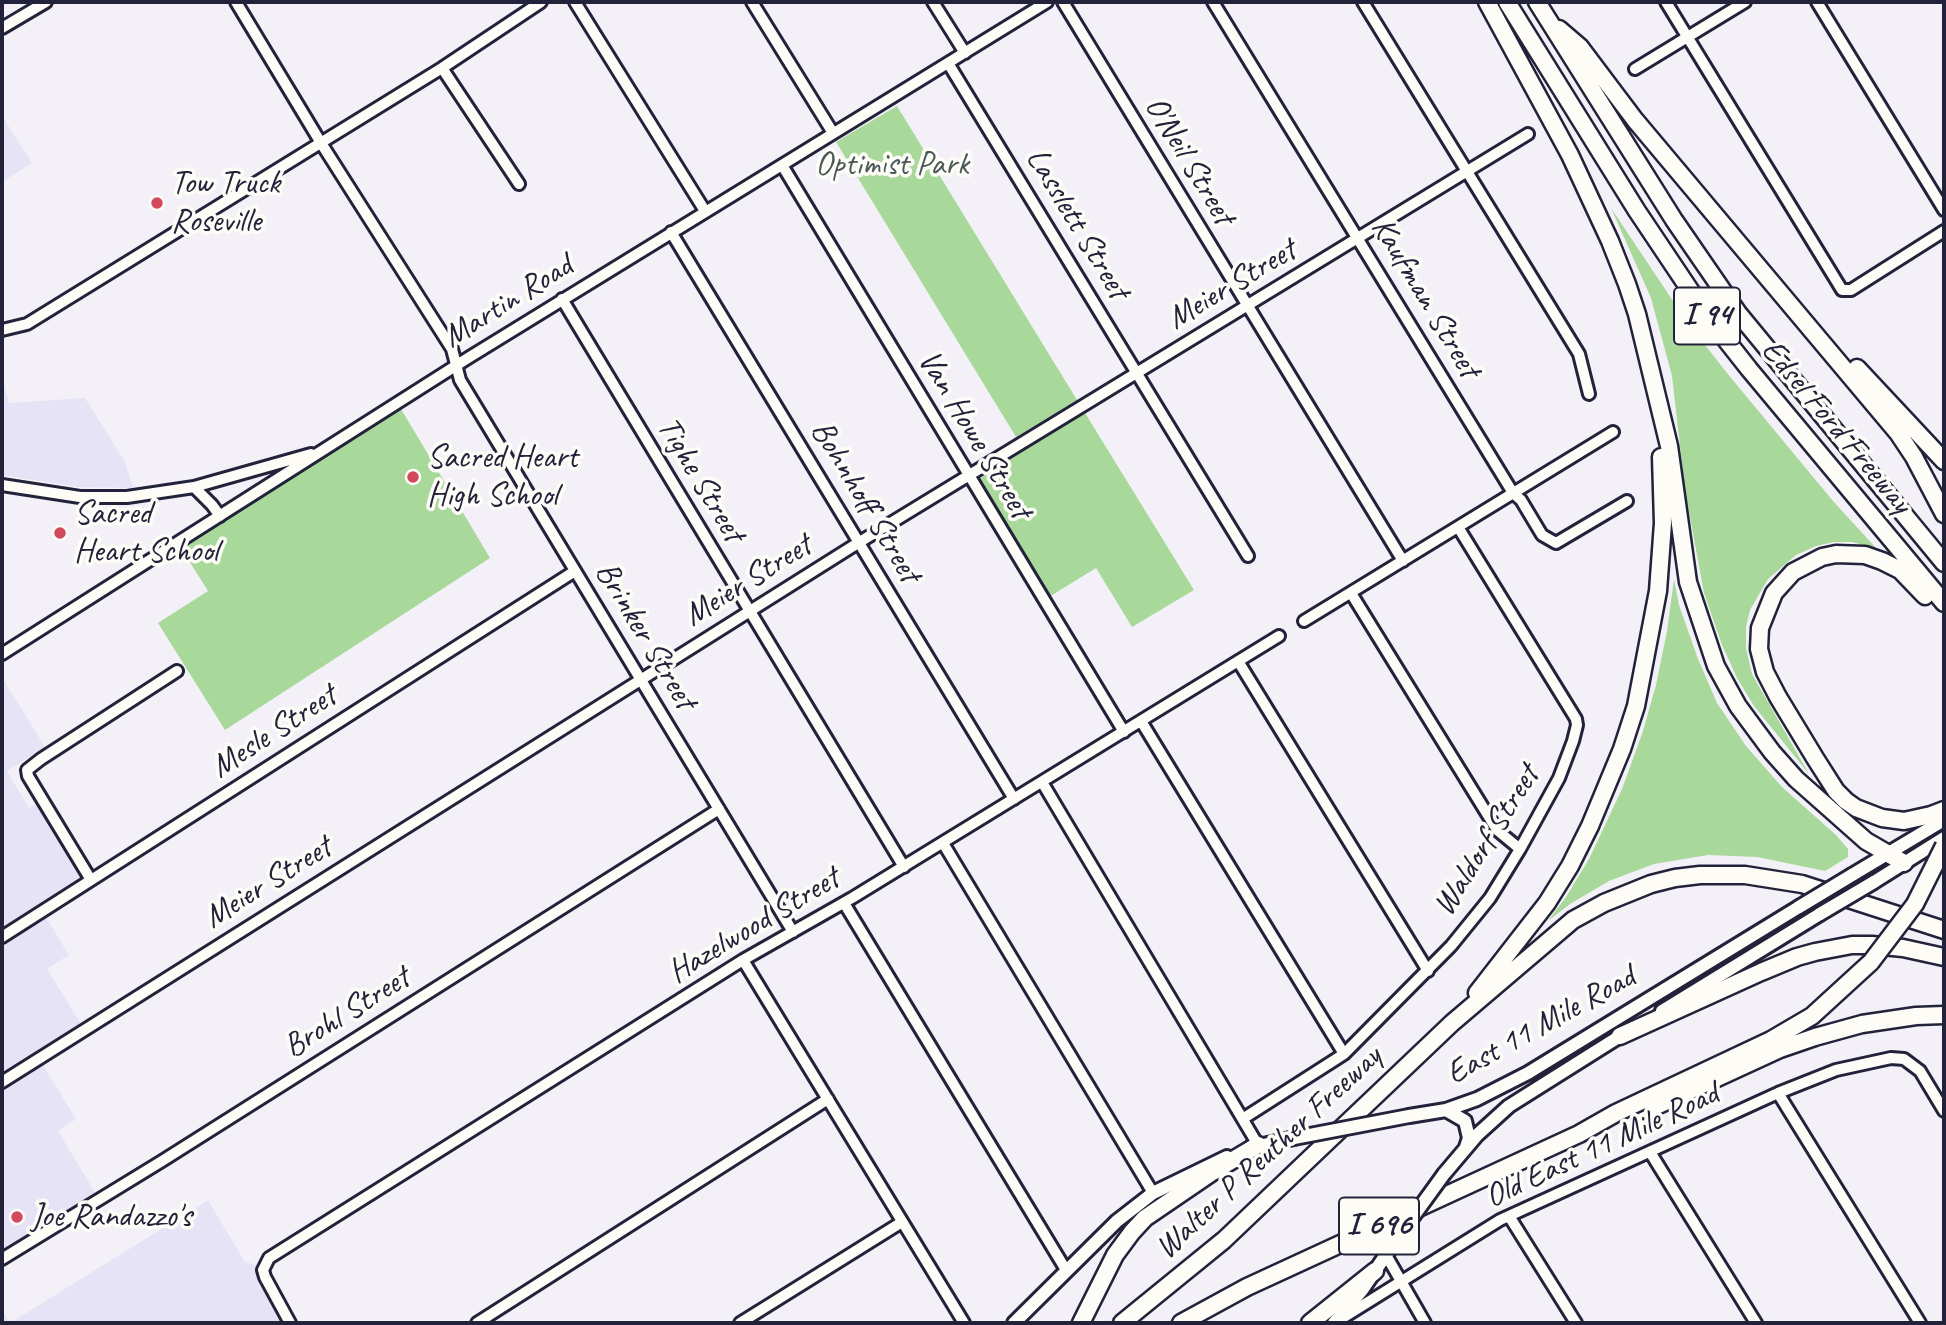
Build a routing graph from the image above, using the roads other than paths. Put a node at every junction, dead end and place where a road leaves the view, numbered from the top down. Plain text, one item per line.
1 (46, 2) edge
2 (236, 2) edge
3 (541, 2) edge
4 (575, 2) edge
5 (751, 2) edge
6 (933, 2) edge
7 (1047, 2) edge
8 (1063, 2) edge
9 (1213, 2) edge
10 (1363, 2) edge
11 (1487, 2) edge
12 (1507, 2) edge
13 (1537, 2) edge
14 (1666, 2) edge
15 (1745, 2) edge
16 (1817, 2) edge
17 (1549, 20) junction
18 (2, 28) edge
19 (1687, 37) junction
20 (965, 53) junction
21 (948, 63) junction
22 (442, 68) junction
23 (1635, 69) dead end
24 (833, 133) junction
25 (1528, 134) dead end
26 (321, 143) junction
27 (782, 165) junction
28 (1467, 171) junction
29 (519, 184) dead end
30 (1944, 210) edge
31 (705, 211) junction
32 (1944, 231) edge
33 (671, 232) junction
34 (1358, 239) junction
35 (1753, 261) junction
36 (562, 299) junction
37 (1247, 307) junction
38 (2, 330) edge
39 (457, 365) junction
40 (1651, 371) junction
41 (1138, 373) junction
42 (1589, 394) dead end
43 (1613, 432) dead end
44 (326, 449) junction
45 (1944, 461) edge
46 (968, 477) junction
47 (2, 485) edge
48 (194, 488) junction
49 (1513, 493) junction
50 (1628, 501) dead end
51 (1944, 514) edge
52 (220, 516) junction
53 (1458, 527) junction
54 (858, 543) junction
55 (1248, 556) dead end
56 (1403, 561) junction
57 (1944, 563) edge
58 (575, 571) junction
59 (1351, 593) junction
60 (1944, 603) edge
61 (748, 612) junction
62 (1944, 614) edge
63 (1304, 621) dead end
64 (1279, 636) dead end
65 (2, 654) edge
66 (1238, 661) junction
67 (177, 671) dead end
68 (640, 679) junction
69 (1141, 722) junction
70 (1124, 732) junction
71 (1042, 782) junction
72 (1014, 799) junction
73 (719, 809) junction
74 (1944, 810) edge
75 (1944, 820) edge
76 (1944, 838) edge
77 (943, 843) junction
78 (1944, 846) edge
79 (1520, 849) junction
80 (1888, 853) junction
81 (1904, 863) junction
82 (904, 867) junction
83 (91, 880) junction
84 (844, 903) junction
85 (1944, 930) edge
86 (793, 932) junction
87 (2, 937) edge
88 (1944, 957) edge
89 (743, 960) junction
90 (1429, 971) junction
91 (1944, 1016) edge
92 (1452, 1023) junction
93 (1620, 1036) junction
94 (1344, 1054) junction
95 (2, 1082) edge
96 (1778, 1093) junction
97 (828, 1099) junction
98 (1446, 1110) junction
99 (1944, 1111) edge
100 (1244, 1118) junction
101 (1579, 1134) junction
102 (1258, 1145) junction
103 (1466, 1147) junction
104 (1650, 1152) junction
105 (1153, 1193) junction
106 (1509, 1216) junction
107 (902, 1222) junction
108 (1386, 1255) junction
109 (2, 1259) edge
110 (1066, 1270) junction
111 (1375, 1271) junction
112 (1400, 1283) junction
113 (290, 1323) edge
114 (477, 1323) edge
115 (740, 1323) edge
116 (964, 1323) edge
117 (1014, 1323) edge
118 (1081, 1323) edge
119 (1122, 1323) edge
120 (1181, 1323) edge
121 (1310, 1323) edge
122 (1334, 1323) edge
123 (1425, 1323) edge
124 (1576, 1323) edge
125 (1756, 1323) edge
126 (1920, 1323) edge

1 - 18 street
2 - 26 street, Brinker Street
3 - 22 street
4 - 31 street
5 - 24 street
6 - 20 street
7 - 20 street, Martin Road
8 - 37 street, O'Neil Street
9 - 34 street, Kaufman Street
10 - 28 street
11 - 40 highway
12 - 60 highway, Edsel Ford Freeway / I 94
13 - 17 highway, Edsel Ford Freeway / I 94
14 - 19 street
15 - 19 street
16 - 30 street
17 - 35 highway
17 - 57 highway, Edsel Ford Freeway / I 94
19 - 23 street
19 - 32 street
20 - 21 street, Martin Road
21 - 24 street, Martin Road
21 - 41 street, Lasslett Street
22 - 26 street
22 - 29 street
24 - 27 street, Martin Road
25 - 28 street, Meier Street
26 - 38 street
26 - 39 street, Brinker Street
27 - 31 street, Martin Road
27 - 46 street, Van Howe Street
28 - 34 street, Meier Street
28 - 42 street
31 - 33 street, Martin Road
33 - 36 street, Martin Road
33 - 54 street, Bohnhoff Street
34 - 37 street, Meier Street
34 - 49 street, Kaufman Street
35 - 45 highway
35 - 51 highway
36 - 39 street, Martin Road
36 - 61 street, Tighe Street
37 - 41 street, Meier Street
37 - 56 street, O'Neil Street
39 - 44 street, Martin Road
39 - 58 street, Brinker Street
40 - 80 highway
40 - 92 highway
41 - 46 street, Meier Street
41 - 55 street, Lasslett Street
43 - 49 street
44 - 48 street
44 - 52 street, Martin Road
46 - 54 street, Meier Street
46 - 70 street, Van Howe Street
47 - 48 street
48 - 52 street
49 - 50 street, Kaufman Street
49 - 53 street
52 - 65 street, Martin Road
53 - 56 street
53 - 79 street, Waldorf Street
54 - 61 street, Meier Street
54 - 72 street, Bohnhoff Street
56 - 59 street
58 - 68 street, Brinker Street
58 - 83 street, Mesle Street
59 - 63 street
59 - 79 street
61 - 68 street, Meier Street
61 - 82 street, Tighe Street
62 - 74 highway
64 - 66 street, Hazelwood Street
66 - 69 street, Hazelwood Street
66 - 90 street
67 - 83 street
68 - 73 street, Brinker Street
68 - 95 street, Meier Street
69 - 70 street, Hazelwood Street
69 - 94 street
70 - 71 street, Hazelwood Street
71 - 72 street, Hazelwood Street
71 - 100 street
72 - 77 street, Hazelwood Street
73 - 86 street, Brinker Street
73 - 109 street, Brohl Street
75 - 80 main road, East 11 Mile Road
76 - 81 main road, East 11 Mile Road
77 - 82 street, Hazelwood Street
77 - 105 street
78 - 101 highway, bridge
79 - 90 street, Waldorf Street
80 - 81 highway
80 - 98 main road, East 11 Mile Road, bridge
81 - 93 main road, East 11 Mile Road, bridge
82 - 84 street, Hazelwood Street
83 - 87 street, Mesle Street
84 - 86 street, Hazelwood Street
84 - 110 street
85 - 92 highway
86 - 89 street, Hazelwood Street
88 - 93 highway
89 - 97 street
89 - 113 street, Hazelwood Street
90 - 94 street, Waldorf Street
91 - 101 highway
92 - 119 highway, Walter P Reuther Freeway / I 696
93 - 103 main road, East 11 Mile Road
94 - 100 street, Waldorf Street
96 - 99 street, Old East 11 Mile Road
96 - 104 street, Old East 11 Mile Road
96 - 126 street
97 - 107 street
97 - 114 street
98 - 102 main road, East 11 Mile Road, bridge
98 - 103 main road
100 - 102 street
101 - 120 highway, I 696
102 - 105 main road, East 11 Mile Road
102 - 118 highway
103 - 108 main road, East 11 Mile Road, bridge
104 - 106 street, Old East 11 Mile Road
104 - 125 street
105 - 110 main road, East 11 Mile Road
106 - 112 street, Old East 11 Mile Road
106 - 124 street
107 - 115 street
107 - 116 street
108 - 111 main road, East 11 Mile Road
108 - 112 street
110 - 117 main road, East 11 Mile Road
111 - 121 highway
111 - 122 main road, East 11 Mile Road
112 - 122 street, Old East 11 Mile Road
112 - 123 street

